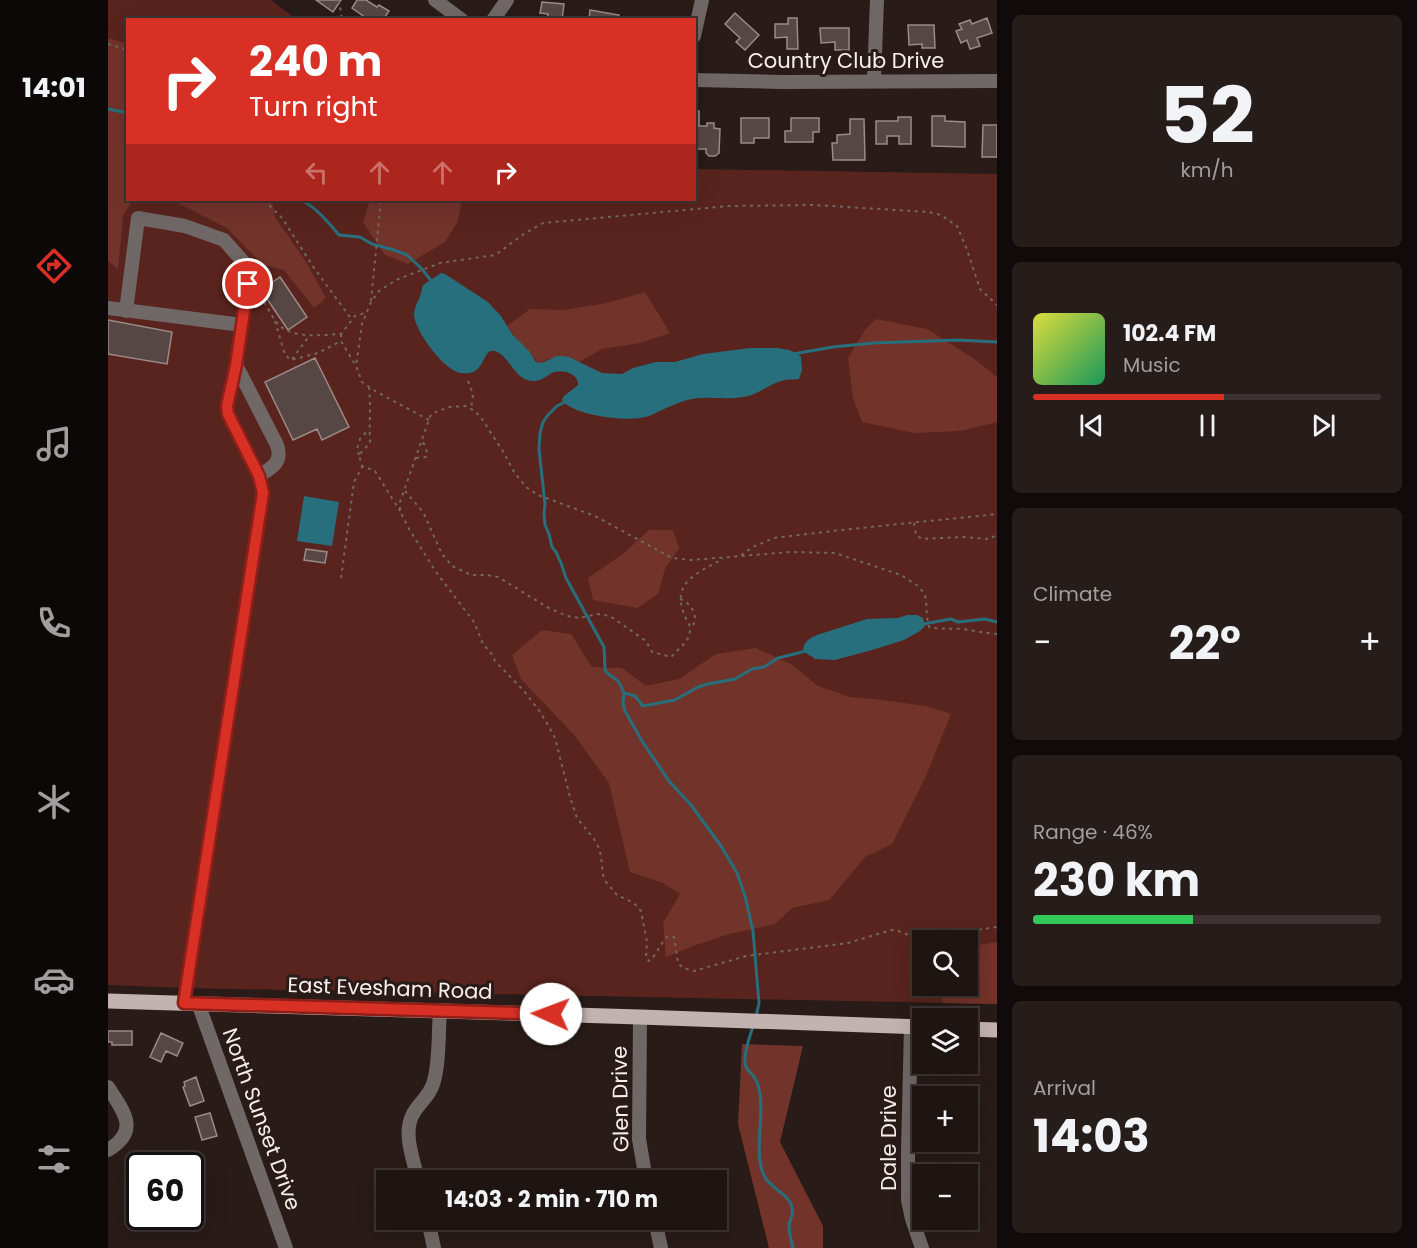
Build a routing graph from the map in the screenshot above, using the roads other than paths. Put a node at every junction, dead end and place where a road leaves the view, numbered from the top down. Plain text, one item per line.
1 (435, 0) edge
2 (507, 0) edge
3 (702, 0) edge
4 (877, 0) edge
5 (459, 18) edge
6 (494, 18) edge
7 (696, 27) edge
8 (696, 80) edge
9 (873, 81) junction
10 (997, 81) edge
11 (108, 308) edge
12 (126, 311) junction
13 (242, 326) junction
14 (236, 365) junction
15 (259, 476) junction
16 (108, 1001) edge
17 (191, 1003) junction
18 (440, 1011) junction
19 (640, 1017) junction
20 (912, 1027) edge
21 (978, 1029) edge
22 (997, 1030) edge
23 (914, 1074) edge
24 (108, 1087) edge
25 (110, 1144) edge
26 (416, 1170) edge
27 (644, 1170) edge
28 (430, 1230) edge
29 (657, 1230) edge
30 (286, 1248) edge
31 (434, 1248) edge
32 (661, 1248) edge
33 (922, 1248) edge

1 - 5 street
2 - 6 street
3 - 7 street
4 - 9 street
8 - 9 street, Country Club Drive
9 - 10 street, Country Club Drive
11 - 12 street
12 - 13 street
12 - 13 street
13 - 14 street
14 - 15 street
14 - 15 street
15 - 17 street
16 - 17 main road, East Evesham Road
17 - 18 main road, East Evesham Road
17 - 30 street, North Sunset Drive
18 - 19 main road, East Evesham Road
18 - 26 street
19 - 20 main road, East Evesham Road
19 - 27 street, Glen Drive
21 - 22 main road
23 - 33 street, Dale Drive
24 - 25 street
28 - 31 street
29 - 32 street

